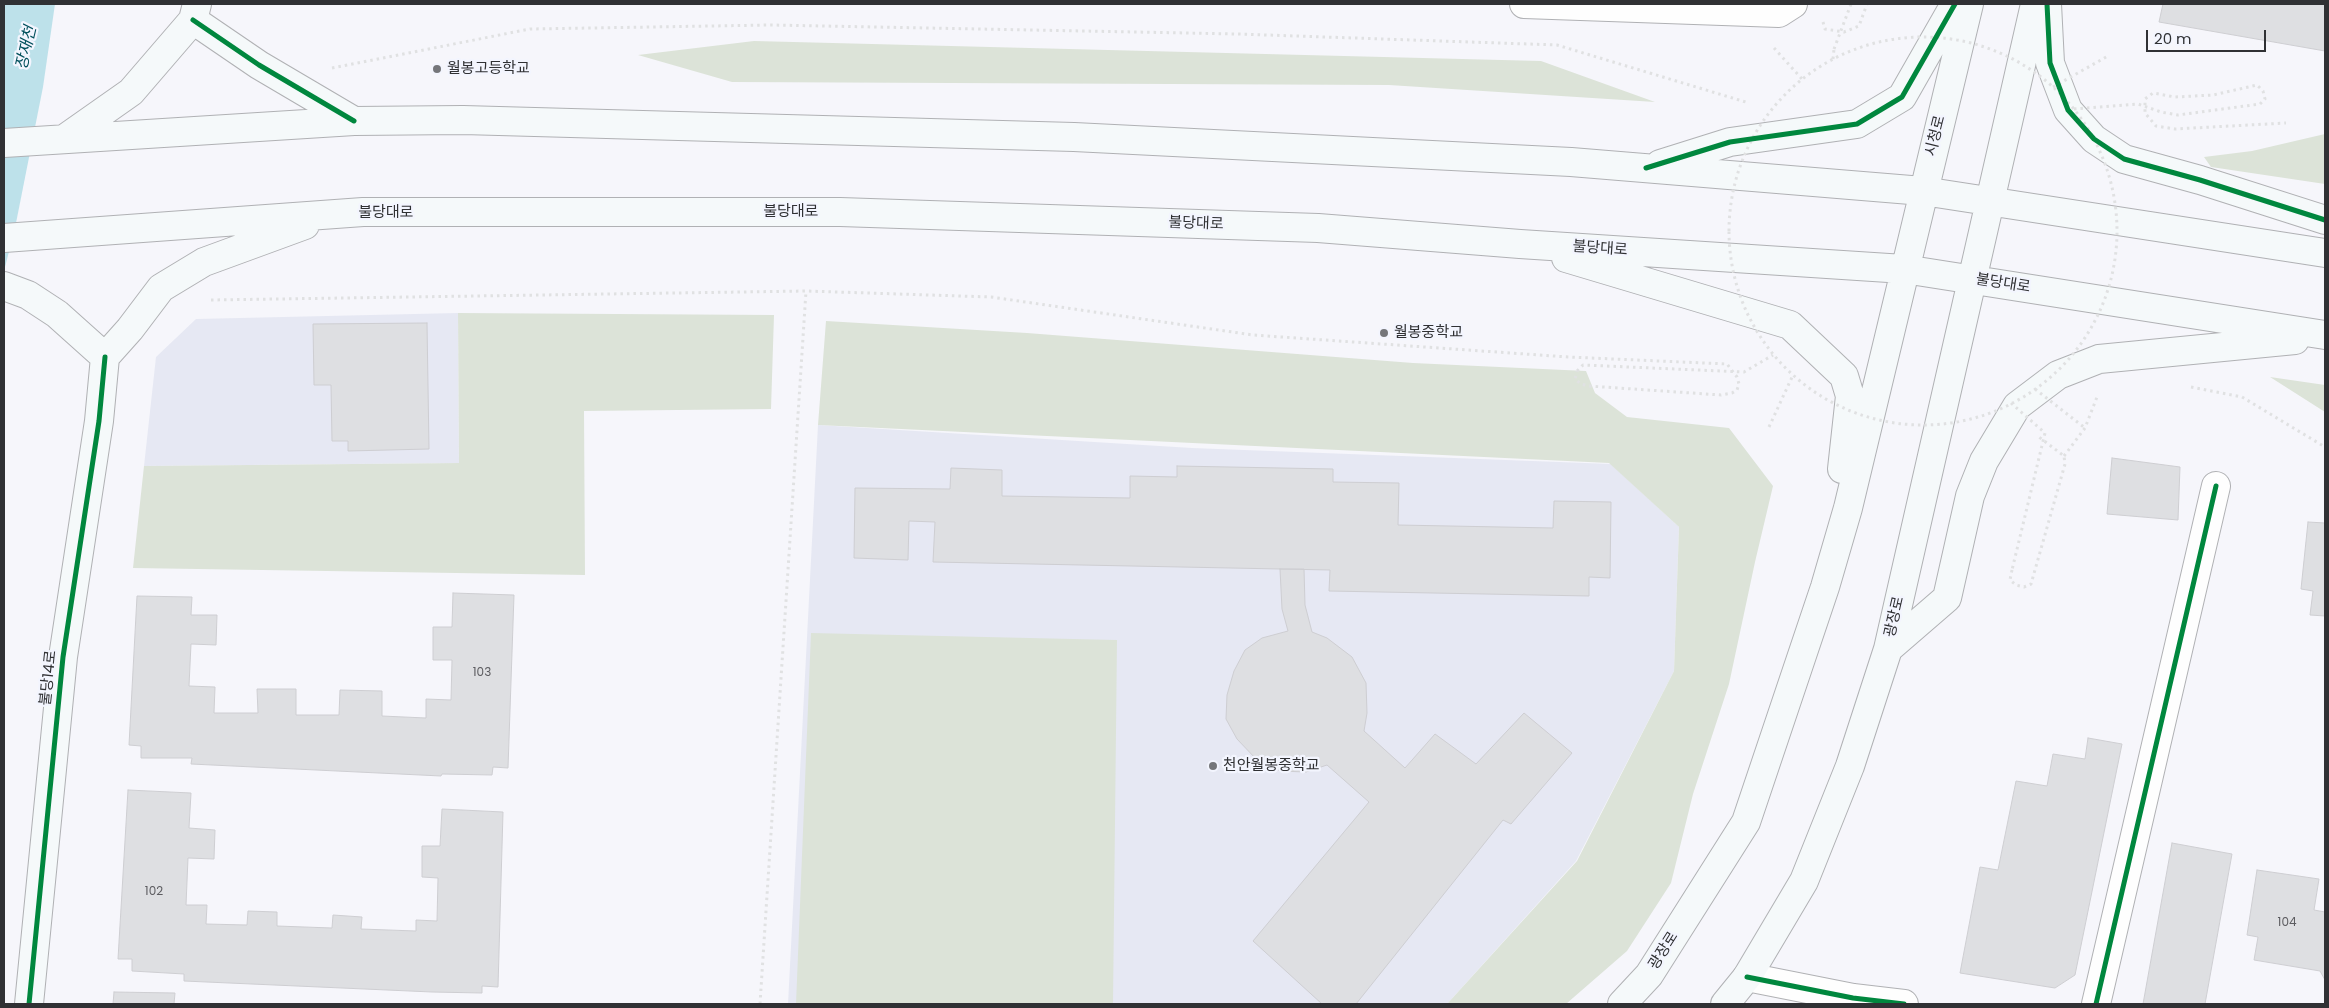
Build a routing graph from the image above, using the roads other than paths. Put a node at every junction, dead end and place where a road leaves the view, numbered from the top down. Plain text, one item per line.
1 (1524, 4) edge
2 (1793, 4) edge
3 (1955, 4) edge
4 (1969, 4) edge
5 (2035, 4) edge
6 (2047, 4) edge
7 (195, 12) edge
8 (354, 121) junction
9 (66, 137) junction
10 (4, 143) edge
11 (1646, 168) junction
12 (1923, 191) junction
13 (1989, 202) junction
14 (334, 214) junction
15 (2325, 220) edge
16 (4, 238) edge
17 (1520, 244) junction
18 (2325, 254) edge
19 (1904, 269) junction
20 (1971, 278) junction
21 (16, 291) edge
22 (2325, 336) edge
23 (105, 357) junction
24 (2216, 486) dead end
25 (1848, 508) junction
26 (1888, 649) junction
27 (1747, 978) junction
28 (30, 1004) edge
29 (1622, 1004) edge
30 (1725, 1004) edge
31 (1904, 1004) edge
32 (2096, 1004) edge

1 - 2 street
3 - 11 main road
4 - 12 main road, 시청로
5 - 13 main road
6 - 15 main road
7 - 8 main road
7 - 9 main road
8 - 9 main road
8 - 11 main road
9 - 10 main road
11 - 12 main road
12 - 13 main road
12 - 19 main road, 시청로
13 - 18 main road
13 - 20 main road, 광장로
14 - 16 main road, 불당대로
14 - 17 main road, 불당대로
14 - 23 main road
17 - 19 main road, 불당대로
17 - 25 main road
19 - 20 main road, 불당대로
19 - 25 main road, 광장로
20 - 22 main road, 불당대로
20 - 26 main road, 광장로
21 - 23 main road
22 - 26 main road
23 - 28 main road, 불당14로
24 - 32 street
25 - 29 main road, 광장로
26 - 27 main road, 광장로
27 - 30 main road, 광장로
27 - 31 street

